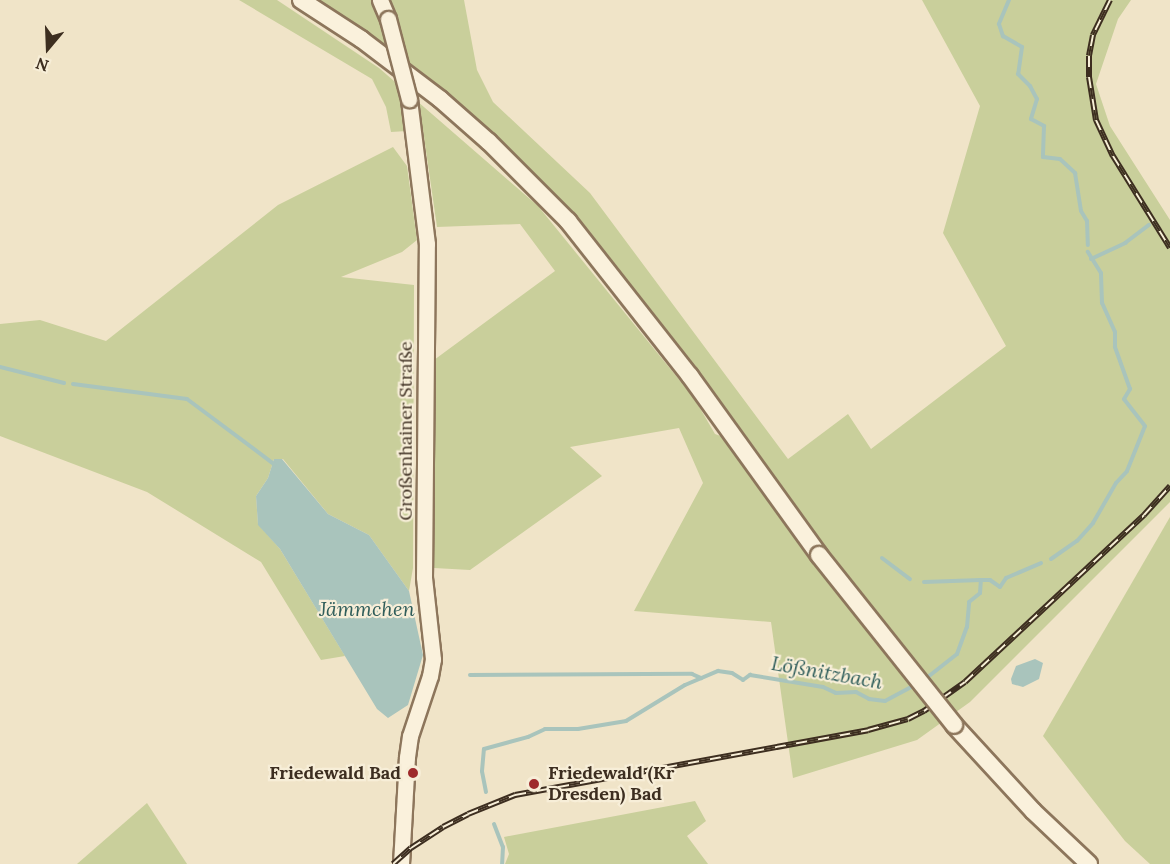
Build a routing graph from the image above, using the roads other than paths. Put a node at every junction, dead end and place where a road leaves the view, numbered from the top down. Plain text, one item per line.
1 (301, 0) edge
2 (380, 0) edge
3 (402, 864) edge
4 (1089, 864) edge

1 - 4 main road, bridge
2 - 3 street, Großenhainer Straße, bridge

